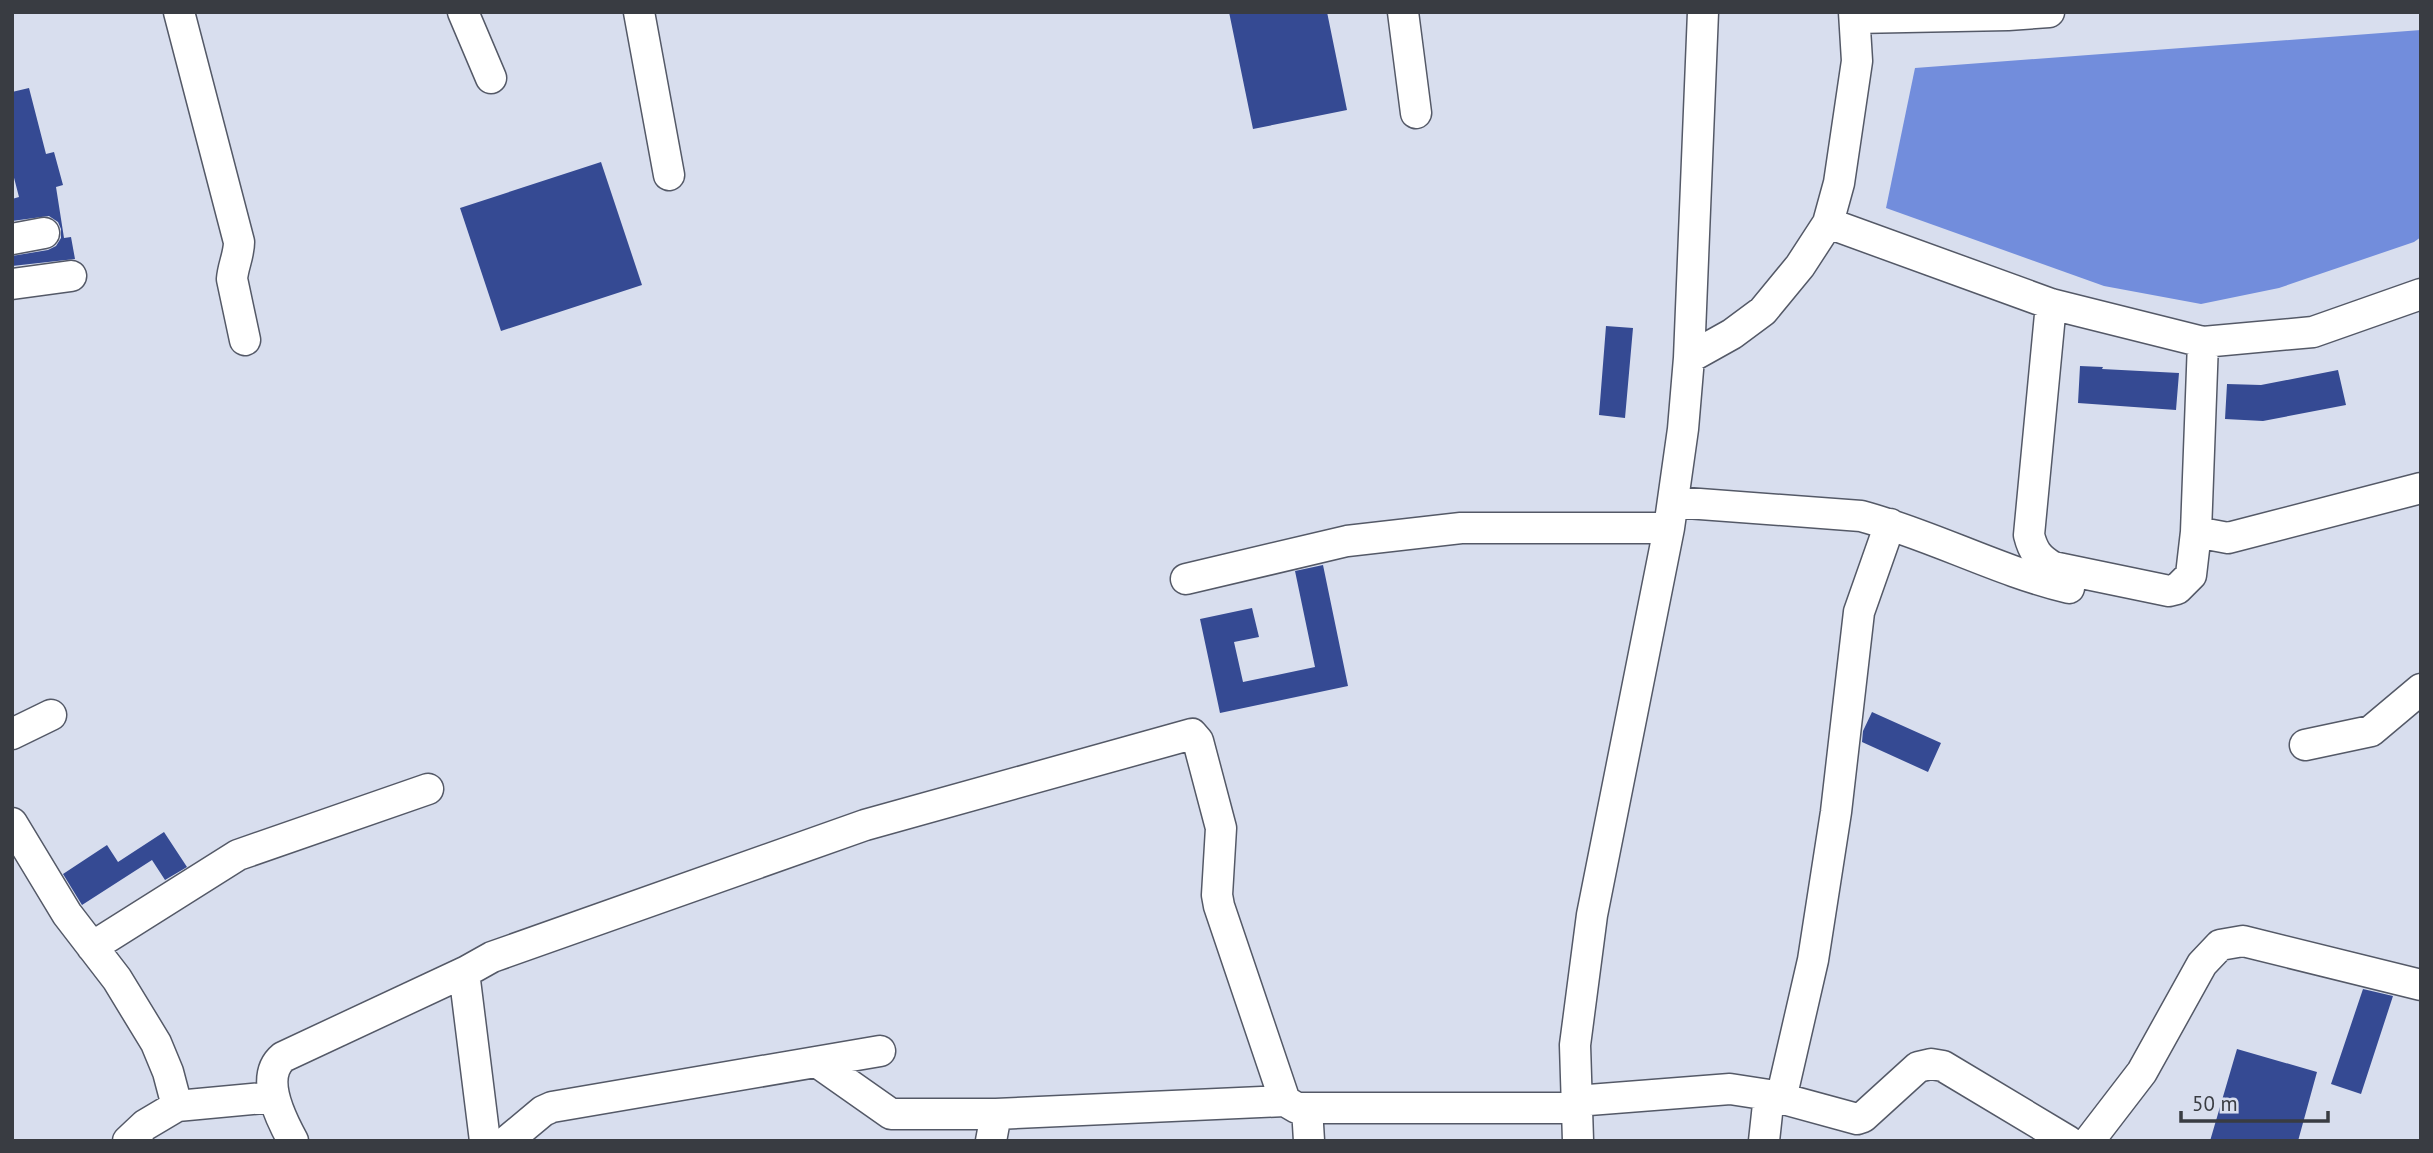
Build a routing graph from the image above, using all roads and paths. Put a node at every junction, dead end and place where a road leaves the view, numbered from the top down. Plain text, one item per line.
1 (178, 12) edge
2 (463, 12) edge
3 (639, 12) edge
4 (1403, 12) edge
5 (1703, 12) edge
6 (2049, 12) edge
7 (2008, 14) edge
8 (1855, 15) edge
9 (491, 78) dead end
10 (1416, 113) dead end
11 (669, 176) dead end
12 (1828, 223) junction
13 (44, 233) dead end
14 (12, 239) edge
15 (71, 276) dead end
16 (12, 284) edge
17 (2421, 294) edge
18 (2051, 304) junction
19 (245, 340) dead end
20 (2203, 342) junction
21 (1689, 358) junction
22 (2421, 488) edge
23 (1671, 515) junction
24 (1890, 523) junction
25 (2196, 532) junction
26 (1186, 579) dead end
27 (2163, 610) dead end
28 (2421, 689) edge
29 (51, 715) dead end
30 (12, 734) edge
31 (2305, 745) dead end
32 (428, 789) dead end
33 (12, 823) edge
34 (92, 947) junction
35 (467, 971) junction
36 (2421, 985) edge
37 (880, 1051) dead end
38 (817, 1062) junction
39 (274, 1097) junction
40 (1775, 1097) junction
41 (1576, 1104) junction
42 (1296, 1105) junction
43 (177, 1106) junction
44 (994, 1127) edge
45 (128, 1141) edge
46 (293, 1141) edge
47 (485, 1141) edge
48 (507, 1141) edge
49 (1309, 1141) edge
50 (1578, 1141) edge
51 (1764, 1141) edge
52 (2068, 1141) edge
53 (2090, 1141) edge

1 - 19 street
2 - 9 street
3 - 11 street
4 - 10 street
5 - 21 street
6 - 7 street
7 - 8 street
8 - 12 street
12 - 18 street
12 - 21 street
13 - 14 street
15 - 16 street
17 - 20 street
18 - 20 street
18 - 25 street
20 - 25 street
21 - 23 street
22 - 25 street
23 - 24 street
23 - 26 street
23 - 41 street
24 - 27 street
24 - 40 street
28 - 31 street
29 - 30 street
32 - 34 street
33 - 34 street
34 - 43 street
35 - 39 street
35 - 42 street
35 - 47 street
36 - 53 street
37 - 38 street
38 - 44 street
38 - 48 street
39 - 43 street
39 - 46 street
40 - 41 street
40 - 51 street
40 - 52 street
41 - 42 street
41 - 50 street
42 - 44 street
42 - 49 street
43 - 45 street

